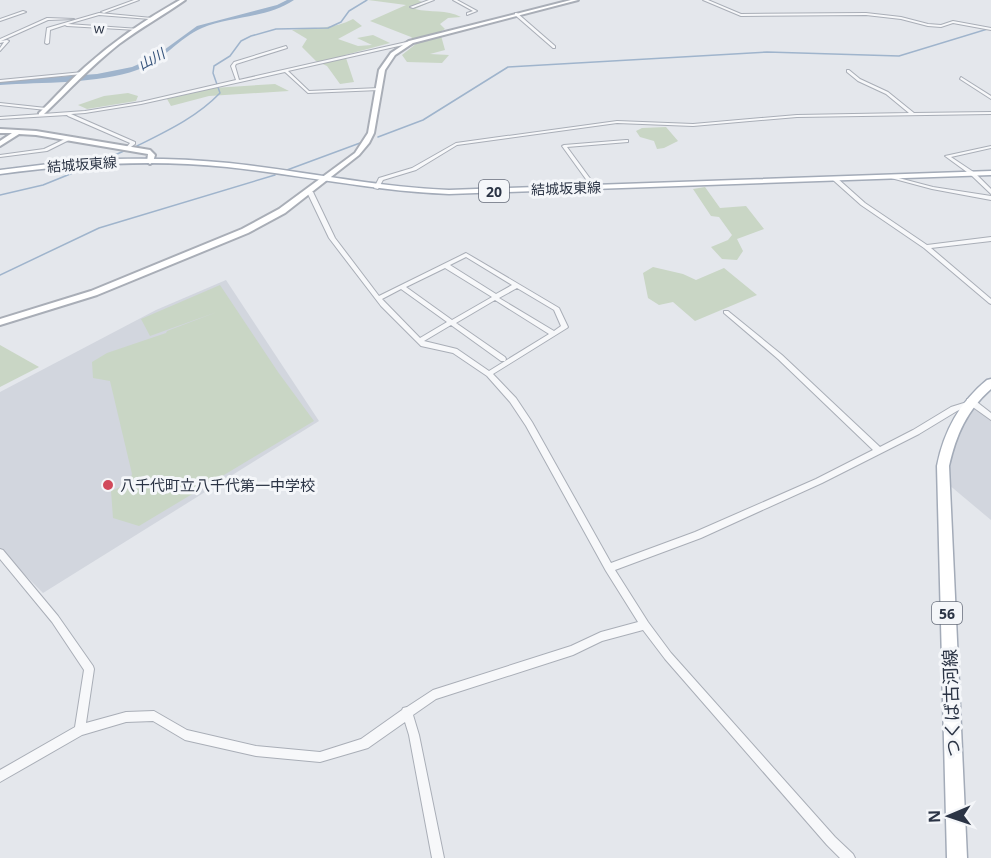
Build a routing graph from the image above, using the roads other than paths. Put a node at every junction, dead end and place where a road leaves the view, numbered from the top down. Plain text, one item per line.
1 (137, 0) edge
2 (183, 0) edge
3 (432, 0) edge
4 (455, 0) edge
5 (576, 0) edge
6 (705, 0) edge
7 (412, 7) dead end
8 (24, 12) dead end
9 (99, 14) junction
10 (468, 14) dead end
11 (516, 14) junction
12 (150, 18) junction
13 (82, 19) junction
14 (0, 20) edge
15 (62, 25) junction
16 (137, 29) junction
17 (991, 29) edge
18 (0, 41) edge
19 (411, 42) junction
20 (47, 43) dead end
21 (286, 47) dead end
22 (554, 47) dead end
23 (0, 50) edge
24 (285, 70) junction
25 (848, 72) dead end
26 (82, 73) junction
27 (962, 78) dead end
28 (0, 81) edge
29 (238, 81) junction
30 (379, 88) junction
31 (991, 98) edge
32 (0, 104) edge
33 (43, 111) junction
34 (991, 113) edge
35 (68, 114) junction
36 (913, 114) junction
37 (0, 118) edge
38 (578, 128) junction
39 (0, 131) edge
40 (19, 132) junction
41 (71, 138) junction
42 (626, 141) dead end
43 (585, 143) junction
44 (0, 144) edge
45 (991, 147) edge
46 (128, 148) junction
47 (0, 156) edge
48 (150, 162) junction
49 (0, 172) edge
50 (991, 173) edge
51 (973, 174) junction
52 (893, 177) junction
53 (835, 179) junction
54 (324, 181) junction
55 (376, 188) junction
56 (595, 188) junction
57 (310, 192) junction
58 (991, 192) edge
59 (991, 198) edge
60 (991, 239) edge
61 (926, 247) junction
62 (445, 265) junction
63 (517, 285) junction
64 (402, 286) junction
65 (496, 297) junction
66 (379, 298) junction
67 (991, 302) edge
68 (726, 312) dead end
69 (0, 322) edge
70 (452, 322) junction
71 (554, 334) junction
72 (419, 341) junction
73 (503, 359) dead end
74 (489, 374) junction
75 (991, 383) edge
76 (968, 403) junction
77 (991, 417) edge
78 (879, 451) junction
79 (0, 553) edge
80 (609, 568) junction
81 (645, 625) junction
82 (407, 712) junction
83 (80, 730) junction
84 (0, 776) edge
85 (438, 858) edge
86 (849, 858) edge
87 (957, 858) edge

1 - 9 street
2 - 12 street
3 - 7 street
4 - 10 street
5 - 11 street
6 - 17 street
8 - 14 street
9 - 12 street
9 - 13 street
11 - 19 street
11 - 22 street
12 - 16 street
13 - 15 street
13 - 18 street
15 - 16 street, w
15 - 20 street
16 - 26 street
18 - 23 street
19 - 24 street
19 - 30 street
21 - 29 street
24 - 29 street
24 - 30 street
25 - 36 street
26 - 28 street
26 - 33 street
27 - 31 street
29 - 35 street
30 - 54 street
32 - 33 street
33 - 35 street
33 - 37 street
34 - 36 street
35 - 46 street
36 - 38 street
38 - 43 street
38 - 55 street
39 - 40 street
40 - 41 street
40 - 44 street
41 - 46 street
41 - 47 street
42 - 43 street
43 - 56 street
45 - 51 street
46 - 48 street
48 - 49 main road, 結城坂東線 / 20
48 - 54 main road, 結城坂東線 / 20
50 - 51 main road, 結城坂東線 / 20
51 - 52 main road, 結城坂東線 / 20
51 - 58 street
52 - 53 main road, 結城坂東線 / 20
52 - 59 street
53 - 56 main road, 結城坂東線 / 20
53 - 61 street
54 - 55 main road, 結城坂東線 / 20
54 - 57 street
55 - 56 main road, 結城坂東線 / 20
57 - 66 street
57 - 69 street
60 - 61 street
61 - 67 street
62 - 63 street
62 - 64 street
62 - 65 street
63 - 65 street
63 - 71 street
64 - 66 street
64 - 70 street
65 - 70 street
65 - 71 street
66 - 72 street
68 - 78 street
70 - 72 street
70 - 73 street
71 - 74 street
72 - 74 street
74 - 80 street
75 - 76 main road, つくば古河線 / 56
76 - 77 street
76 - 78 street
76 - 87 main road, つくば古河線 / 56
78 - 80 street
79 - 83 street
80 - 81 street
81 - 82 street
81 - 86 street
82 - 83 street
82 - 85 street
83 - 84 street

